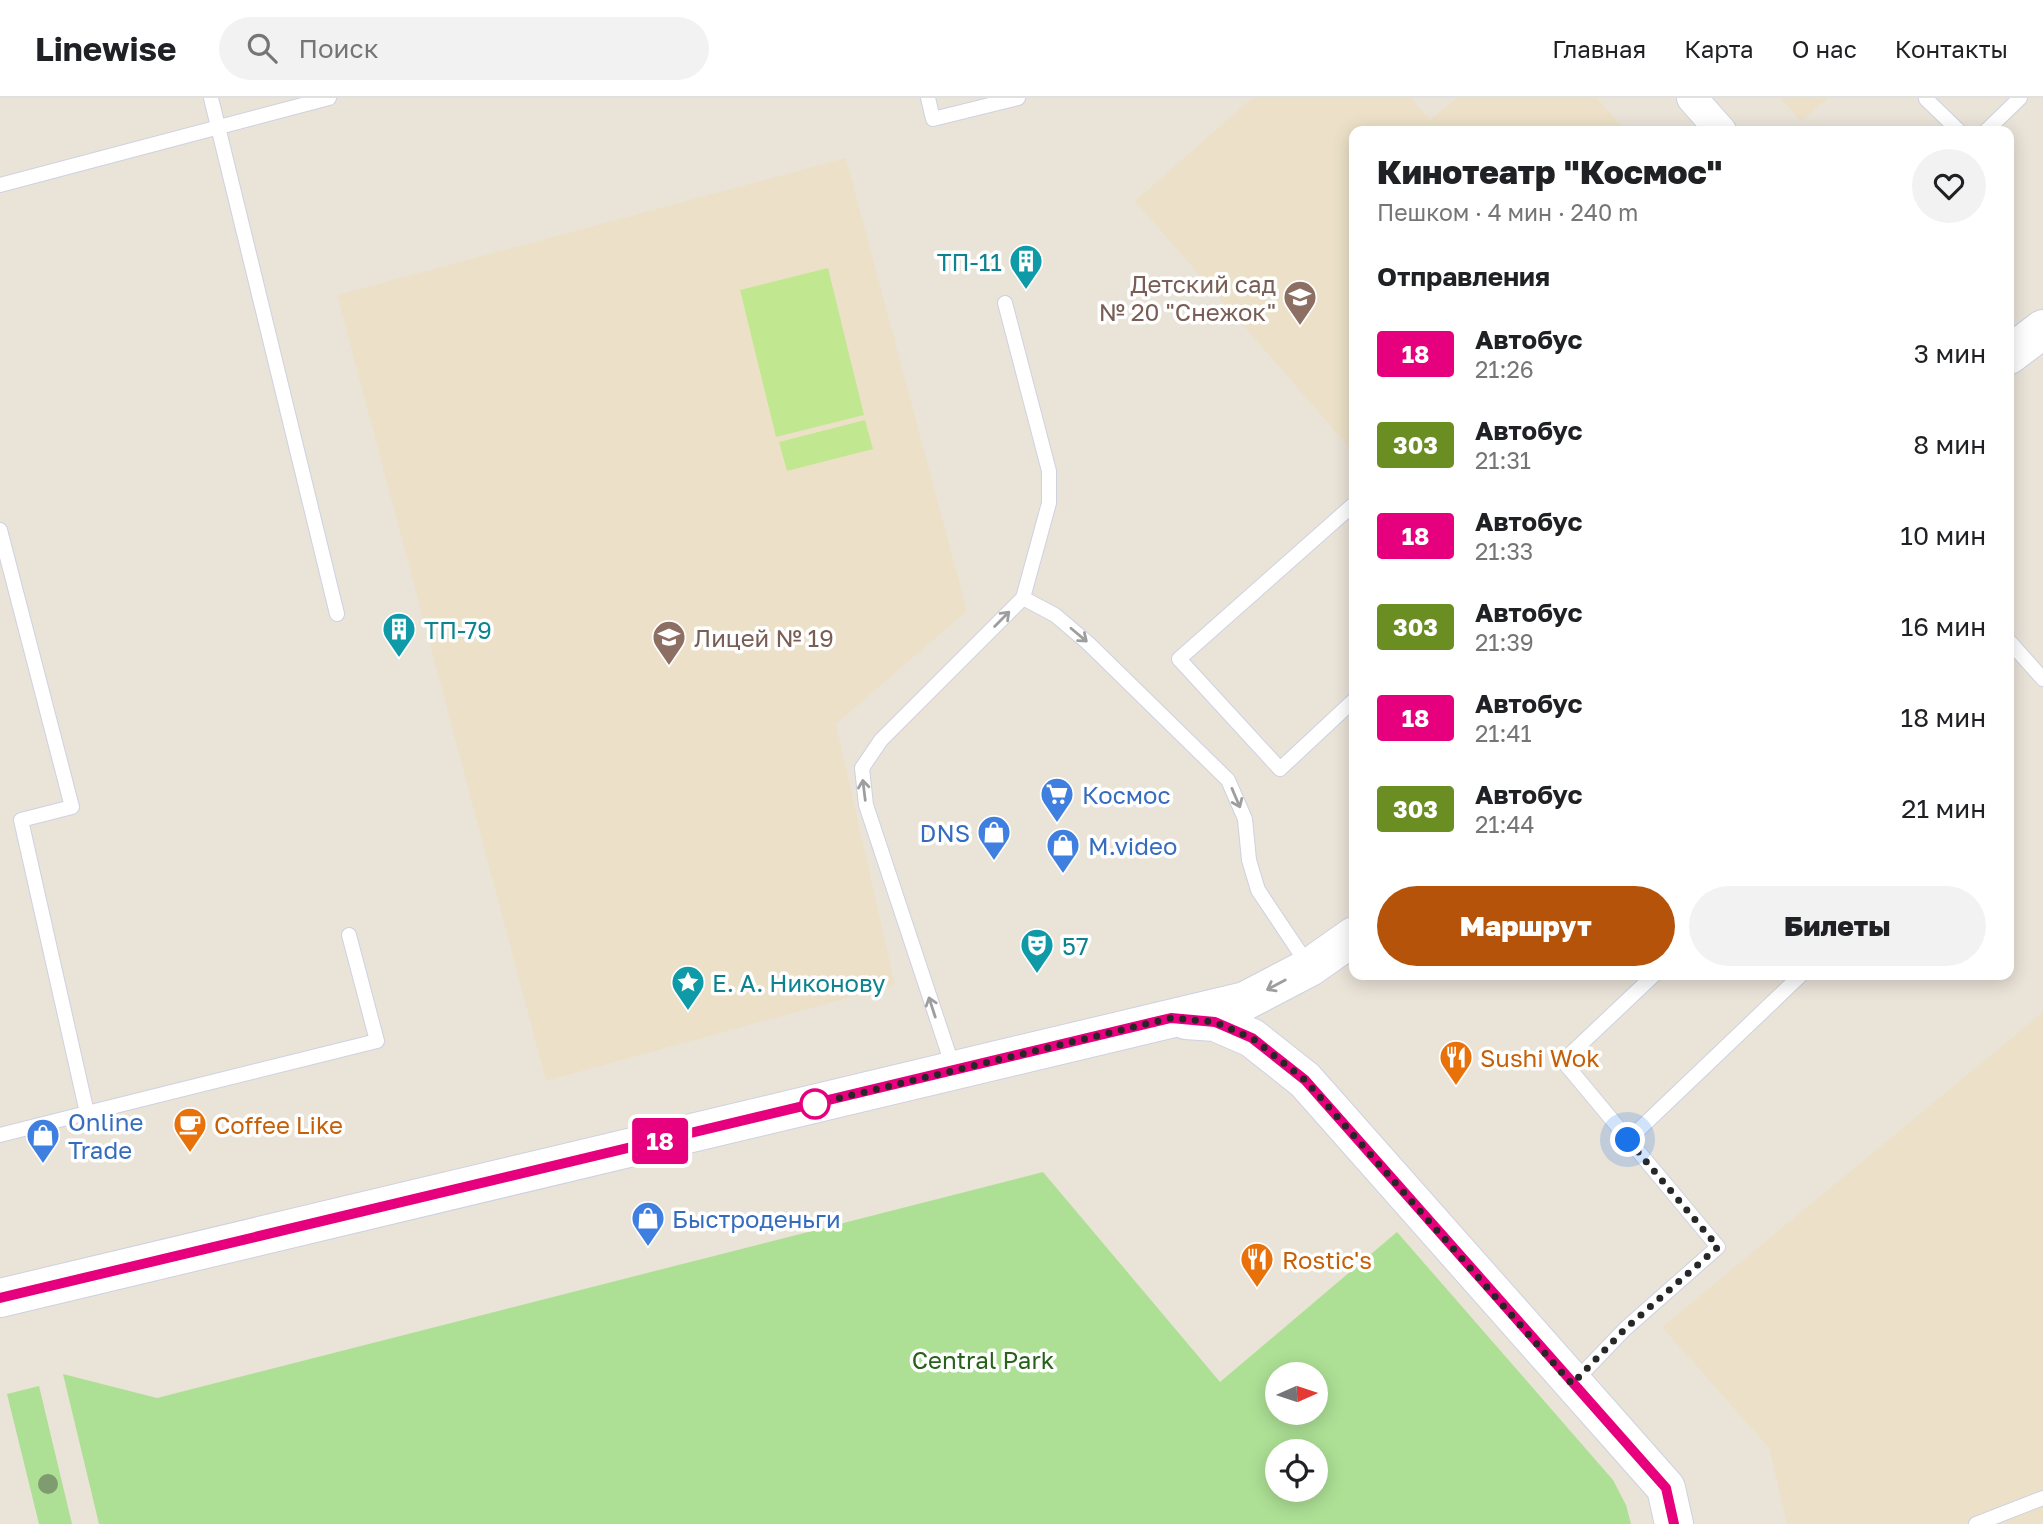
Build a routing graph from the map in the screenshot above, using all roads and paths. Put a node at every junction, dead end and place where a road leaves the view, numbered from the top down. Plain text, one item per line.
1 (211, 98) edge
2 (329, 98) edge
3 (928, 98) edge
4 (1018, 98) edge
5 (1692, 98) edge
6 (2020, 98) edge
7 (1926, 99) edge
8 (1717, 126) edge
9 (1954, 126) edge
10 (1991, 126) edge
11 (218, 127) junction
12 (0, 185) edge
13 (1005, 303) dead end
14 (2042, 331) edge
15 (2014, 351) edge
16 (1349, 508) edge
17 (0, 530) edge
18 (1023, 598) junction
19 (337, 614) dead end
20 (2014, 647) edge
21 (2043, 679) edge
22 (1349, 705) edge
23 (349, 935) dead end
24 (1349, 940) edge
25 (1310, 967) junction
26 (1649, 980) edge
27 (1796, 980) edge
28 (1171, 1018) junction
29 (954, 1071) junction
30 (87, 1113) junction
31 (0, 1135) edge
32 (1628, 1140) junction
33 (0, 1298) edge
34 (1572, 1384) junction
35 (2043, 1498) edge
36 (1674, 1524) edge
37 (1976, 1524) edge

1 - 11 lane
2 - 11 lane
3 - 4 lane
5 - 8 street
6 - 10 lane
7 - 9 lane
11 - 12 lane
11 - 19 lane
13 - 18 lane
14 - 15 main road
16 - 22 lane
17 - 30 lane
18 -> 25 lane
29 -> 18 lane
20 - 21 lane
23 - 30 lane
24 - 25 main road
25 -> 28 main road
26 - 32 lane
27 - 32 lane
28 - 29 main road
28 - 34 main road
29 - 33 main road
30 - 31 lane
32 - 34 lane
34 - 36 main road
35 - 37 lane

